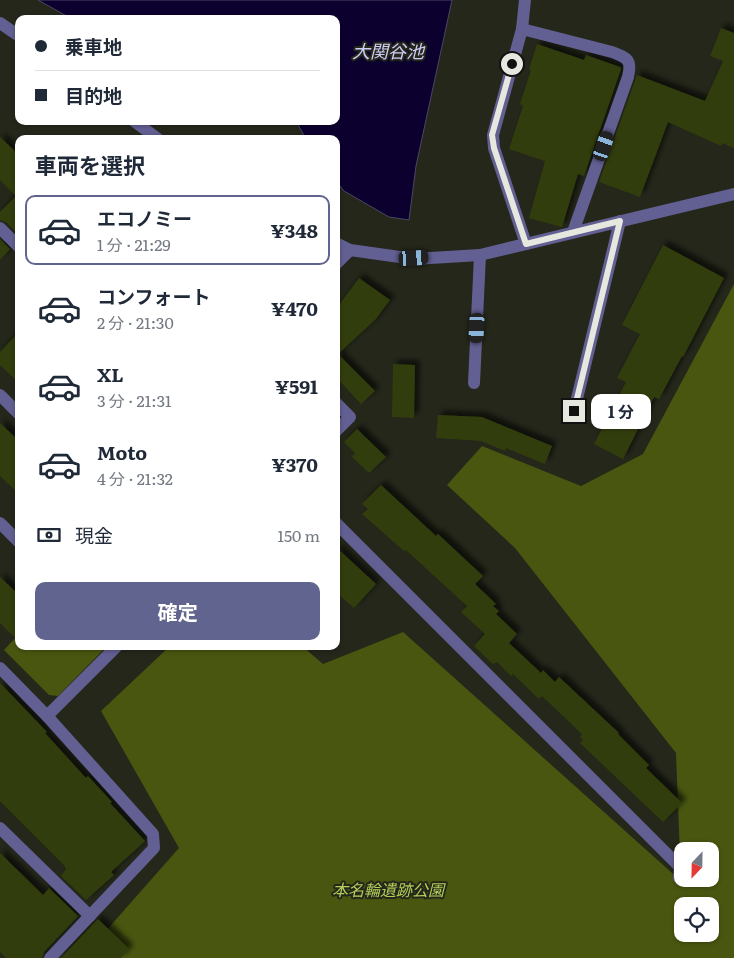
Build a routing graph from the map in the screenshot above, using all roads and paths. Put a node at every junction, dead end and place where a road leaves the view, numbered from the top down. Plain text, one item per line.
1 (525, 0) edge
2 (0, 23) edge
3 (522, 29) junction
4 (15, 33) edge
5 (139, 125) edge
6 (153, 135) edge
7 (734, 194) edge
8 (620, 221) junction
9 (0, 228) edge
10 (573, 232) junction
11 (15, 243) edge
12 (526, 244) junction
13 (340, 246) edge
14 (350, 250) junction
15 (480, 255) junction
16 (340, 260) edge
17 (474, 383) dead end
18 (0, 395) edge
19 (340, 407) edge
20 (15, 410) edge
21 (574, 411) dead end
22 (340, 427) edge
23 (0, 523) edge
24 (340, 527) edge
25 (15, 538) edge
26 (113, 650) edge
27 (0, 668) edge
28 (47, 716) junction
29 (3, 836) edge
30 (674, 861) edge
31 (90, 916) junction
32 (50, 958) edge

1 - 3 street
2 - 4 street
3 - 10 street
3 - 12 street
5 - 6 street
7 - 8 street
8 - 10 street
8 - 21 street
9 - 11 street
10 - 12 street
12 - 15 street
13 - 14 street
14 - 15 street
14 - 16 street
15 - 17 street
18 - 20 street
19 - 22 street
23 - 25 street
24 - 30 street
26 - 28 street
27 - 28 street
28 - 31 street
29 - 31 street
31 - 32 street

